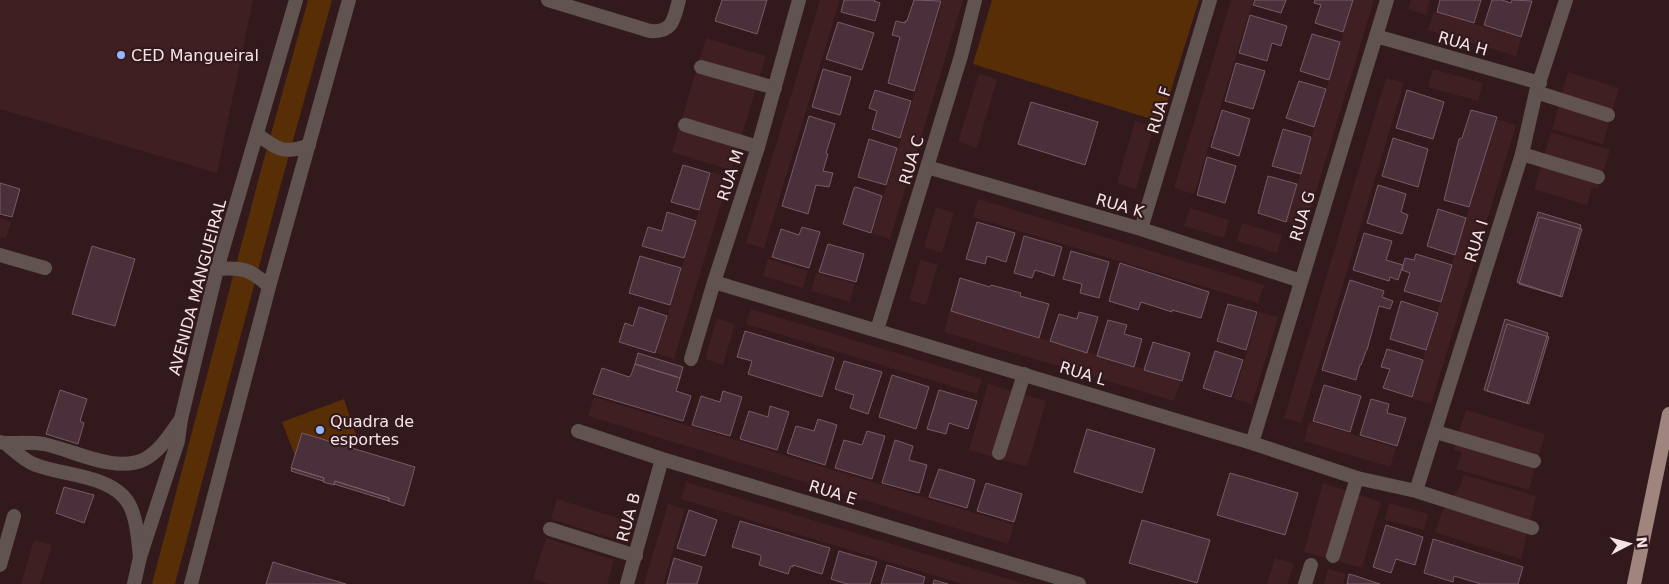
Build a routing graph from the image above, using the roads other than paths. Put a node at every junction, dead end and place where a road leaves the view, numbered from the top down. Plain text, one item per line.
1 (296, 0) edge
2 (349, 0) edge
3 (548, 0) edge
4 (679, 0) edge
5 (799, 0) edge
6 (975, 0) edge
7 (1210, 0) edge
8 (1387, 0) edge
9 (1566, 0) edge
10 (1376, 36) junction
11 (702, 67) dead end
12 (775, 88) junction
13 (1538, 88) junction
14 (1608, 115) dead end
15 (685, 125) dead end
16 (257, 134) junction
17 (309, 145) junction
18 (758, 147) junction
19 (1522, 154) junction
20 (927, 167) junction
21 (1598, 177) dead end
22 (1141, 229) junction
23 (0, 255) edge
24 (45, 268) dead end
25 (217, 269) junction
26 (1301, 281) junction
27 (714, 282) junction
28 (268, 287) junction
29 (878, 330) junction
30 (691, 359) dead end
31 (1024, 374) junction
32 (1669, 414) edge
33 (181, 419) junction
34 (578, 431) dead end
35 (1436, 432) junction
36 (2, 443) edge
37 (1252, 443) junction
38 (999, 453) dead end
39 (662, 459) junction
40 (1534, 461) dead end
41 (1357, 478) junction
42 (1416, 491) junction
43 (14, 516) dead end
44 (1532, 528) dead end
45 (550, 529) dead end
46 (636, 556) junction
47 (1333, 556) dead end
48 (140, 557) junction
49 (0, 565) edge
50 (1311, 565) dead end
51 (134, 584) edge
52 (191, 584) edge
53 (627, 584) edge
54 (1079, 584) edge
55 (1305, 584) edge
56 (1634, 584) edge

1 - 16 street, AVENIDA MANGUEIRAL
2 - 17 street
3 - 4 street
5 - 12 street, RUA M
6 - 20 street, RUA C
7 - 22 street, RUA F
8 - 10 street, RUA G
9 - 13 street, RUA I
10 - 13 street, RUA H
10 - 26 street, RUA G
11 - 12 street
12 - 18 street, RUA M
13 - 14 street, RUA H
13 - 19 street, RUA I
15 - 18 street
16 - 17 street
16 - 25 street, AVENIDA MANGUEIRAL
17 - 28 street
18 - 27 street, RUA M
19 - 21 street
19 - 35 street, RUA I
20 - 22 street, RUA K
20 - 29 street, RUA C
22 - 26 street, RUA K
23 - 24 street
25 - 28 street
25 - 33 street, AVENIDA MANGUEIRAL
26 - 37 street, RUA G
27 - 29 street, RUA L
27 - 30 street, RUA M
28 - 52 street
29 - 31 street, RUA L
31 - 37 street, RUA L
31 - 38 street
32 - 56 main road
33 - 36 street
33 - 48 street, AVENIDA MANGUEIRAL
34 - 39 street, RUA E
35 - 40 street
35 - 42 street, RUA I
36 - 48 street
37 - 41 street, RUA L
39 - 46 street, RUA B
39 - 54 street, RUA E
41 - 42 street, RUA L
41 - 47 street
42 - 44 street, RUA L
43 - 49 street
45 - 46 street
46 - 53 street, RUA B
48 - 51 street, AVENIDA MANGUEIRAL
50 - 55 street

